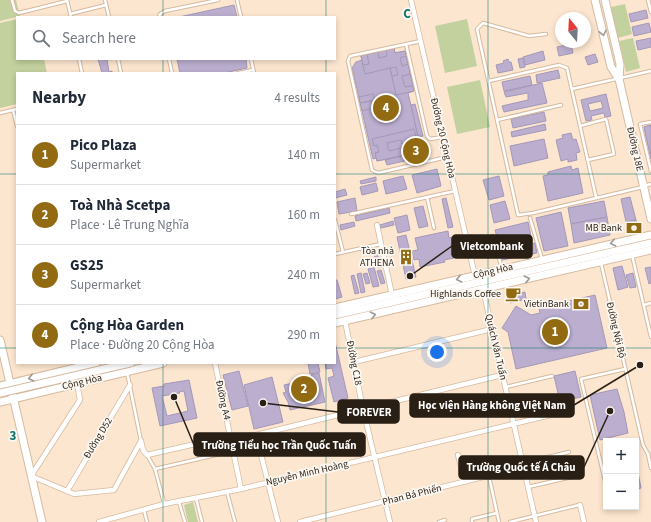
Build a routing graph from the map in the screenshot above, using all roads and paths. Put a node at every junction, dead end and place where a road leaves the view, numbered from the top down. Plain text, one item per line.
1 (12, 0) edge
2 (105, 0) edge
3 (218, 0) edge
4 (237, 0) edge
5 (411, 0) edge
6 (607, 0) edge
7 (648, 0) edge
8 (67, 1) edge
9 (595, 2) edge
10 (106, 5) junction
11 (651, 12) edge
12 (70, 16) edge
13 (109, 16) edge
14 (159, 16) edge
15 (241, 16) edge
16 (546, 34) dead end
17 (421, 41) junction
18 (406, 44) junction
19 (80, 60) edge
20 (118, 60) edge
21 (169, 60) edge
22 (251, 60) edge
23 (253, 71) edge
24 (651, 71) edge
25 (82, 72) edge
26 (121, 72) edge
27 (172, 72) edge
28 (619, 79) junction
29 (489, 81) junction
30 (572, 89) junction
31 (561, 105) dead end
32 (16, 109) edge
33 (13, 110) junction
34 (0, 113) edge
35 (497, 120) junction
36 (16, 122) edge
37 (651, 122) edge
38 (580, 126) junction
39 (443, 137) junction
40 (448, 157) junction
41 (588, 160) junction
42 (651, 171) edge
43 (651, 184) edge
44 (644, 187) junction
45 (456, 191) junction
46 (427, 197) junction
47 (596, 198) junction
48 (351, 214) dead end
49 (530, 218) dead end
50 (651, 219) edge
51 (336, 224) edge
52 (377, 225) dead end
53 (434, 228) dead end
54 (651, 235) edge
55 (493, 236) dead end
56 (651, 242) edge
57 (381, 244) junction
58 (651, 250) edge
59 (343, 252) junction
60 (336, 254) edge
61 (632, 255) junction
62 (542, 260) junction
63 (600, 262) junction
64 (502, 269) junction
65 (475, 276) junction
66 (482, 289) junction
67 (392, 295) junction
68 (651, 303) edge
69 (644, 305) junction
70 (336, 308) edge
71 (336, 316) edge
72 (346, 321) junction
73 (336, 323) edge
74 (492, 329) junction
75 (651, 337) edge
76 (0, 340) edge
77 (354, 362) junction
78 (92, 364) edge
79 (126, 364) edge
80 (159, 364) edge
81 (215, 364) edge
82 (625, 368) junction
83 (127, 372) junction
84 (49, 374) junction
85 (502, 375) junction
86 (552, 376) dead end
87 (10, 383) junction
88 (77, 383) junction
89 (130, 385) junction
90 (0, 386) edge
91 (505, 387) junction
92 (53, 389) junction
93 (0, 393) edge
94 (14, 399) junction
95 (0, 402) edge
96 (363, 409) junction
97 (559, 413) dead end
98 (514, 424) junction
99 (256, 435) junction
100 (230, 437) junction
101 (141, 441) junction
102 (233, 451) junction
103 (569, 452) dead end
104 (147, 455) junction
105 (458, 455) dead end
106 (374, 457) junction
107 (523, 465) junction
108 (155, 468) junction
109 (651, 468) edge
110 (603, 474) edge
111 (31, 476) junction
112 (576, 476) dead end
113 (464, 482) junction
114 (490, 482) dead end
115 (268, 483) junction
116 (528, 487) junction
117 (241, 489) junction
118 (67, 491) junction
119 (227, 492) junction
120 (196, 498) junction
121 (179, 501) junction
122 (385, 501) junction
123 (164, 504) junction
124 (580, 505) joint
125 (144, 510) junction
126 (497, 513) junction
127 (535, 516) junction
128 (446, 520) dead end
129 (106, 521) edge
130 (42, 522) edge
131 (99, 522) edge
132 (147, 522) edge
133 (184, 522) edge
134 (202, 522) edge
135 (235, 522) edge
136 (278, 522) edge
137 (300, 522) edge
138 (390, 522) edge
139 (439, 522) edge
140 (472, 522) edge
141 (499, 522) edge
142 (510, 522) edge
143 (536, 522) edge
144 (584, 522) edge

1 - 8 lane
2 - 10 lane
3 - 14 lane
4 - 15 lane
5 - 17 street, Đường 20 Cộng Hòa
6 - 9 main road
6 - 28 main road, Đường 18E
7 - 11 lane
8 - 12 lane
9 -> 28 main road, Đường 18E
10 - 12 lane
10 - 13 lane
16 - 29 lane
17 - 18 lane
17 - 39 street, Đường 20 Cộng Hòa
18 - 39 lane
18 - 40 lane
19 - 25 lane
20 - 26 lane
21 - 27 lane
22 - 23 lane
24 - 28 lane
28 - 30 lane
28 - 44 main road, Đường 18E
29 - 30 lane
29 - 35 lane
30 - 38 lane
31 - 35 lane
32 - 33 lane
33 - 34 lane
33 - 36 lane
35 - 47 lane
37 - 42 lane
38 - 41 lane
38 - 41 lane
39 - 40 street, Đường 20 Cộng Hòa
40 - 45 street, Đường 20 Cộng Hòa
41 - 47 lane
43 - 44 lane
44 - 47 lane
44 - 50 main road, Đường 18E
45 - 46 lane
45 - 65 street, Đường 20 Cộng Hòa
46 - 48 lane
46 - 53 lane
49 - 62 lane
51 - 59 lane
52 - 57 street
54 -> 62 main road, Cộng Hòa
55 - 64 lane
56 - 71 main road, Cộng Hòa
57 - 59 lane
57 - 67 street
58 - 61 main road, Cộng Hòa
59 - 60 lane
61 - 63 main road, Cộng Hòa
61 - 69 lane
62 - 64 main road, Cộng Hòa
66 -> 63 main road, Cộng Hòa
63 - 82 lane, Đường Nội Bộ
64 - 65 main road, Cộng Hòa
65 -> 67 main road, Cộng Hòa
72 -> 66 main road, Cộng Hòa
66 - 74 street, Quách Văn Tuấn
67 - 70 main road, Cộng Hòa
68 - 69 lane
69 - 75 lane
72 - 73 main road, Cộng Hòa
72 - 77 street, Đường C18
74 - 77 street
74 - 85 street, Quách Văn Tuấn
76 - 87 main road
77 - 96 street, Đường C18
78 - 84 main road, Cộng Hòa
79 - 93 main road, bridge
80 - 83 main road, Cộng Hòa
81 - 100 street, Đường A4
82 - 109 lane, Đường Nội Bộ
82 - 110 lane
83 - 88 main road, Cộng Hòa
83 - 89 lane
84 -> 87 main road, Cộng Hòa
84 - 92 main road
85 - 91 street, Quách Văn Tuấn
85 - 96 street
86 - 91 lane
87 - 90 main road, Cộng Hòa
87 - 94 main road
88 - 92 main road, Cộng Hòa
88 - 111 street
89 - 101 lane
89 - 118 street, Đường D52
91 - 98 street, Quách Văn Tuấn
92 - 94 main road, Cộng Hòa
94 - 95 main road, Cộng Hòa
94 - 111 main road
96 - 99 street
96 - 106 street, Đường C18
97 - 98 street, Nguyễn Minh Hoàng
98 - 106 street, Nguyễn Minh Hoàng
98 - 107 street, Quách Văn Tuấn
99 - 100 street
99 - 115 street
100 - 102 street, Đường A4
100 - 104 street
101 - 104 street
101 - 118 street
102 - 108 lane
102 - 117 street, Đường A4
103 - 107 lane
104 - 108 lane
105 - 113 street
106 - 115 street, Nguyễn Minh Hoàng
106 - 122 street, Đường C18
107 - 113 street, Phan Bá Phiến
107 - 116 street, Quách Văn Tuấn
108 - 123 lane
111 - 118 street
111 - 130 main road
112 - 116 lane
113 - 122 street, Phan Bá Phiến
114 - 126 lane
115 - 117 street, Nguyễn Minh Hoàng
115 - 136 street
116 - 127 street, Quách Văn Tuấn
117 - 119 street, Nguyễn Minh Hoàng
119 - 120 street, Nguyễn Minh Hoàng
119 - 135 lane
120 - 121 street, Nguyễn Minh Hoàng
120 - 134 lane
121 - 123 street, Nguyễn Minh Hoàng
121 - 133 lane
122 - 137 street, Phan Bá Phiến
122 - 138 street, Đường C18
123 - 125 street, Nguyễn Minh Hoàng
124 - 127 lane
124 - 144 street
125 - 129 street, Nguyễn Minh Hoàng
125 - 132 lane
126 - 140 lane
126 - 141 lane
127 - 142 lane
127 - 143 street, Quách Văn Tuấn
128 - 139 lane
129 - 131 street, Nguyễn Minh Hoàng

